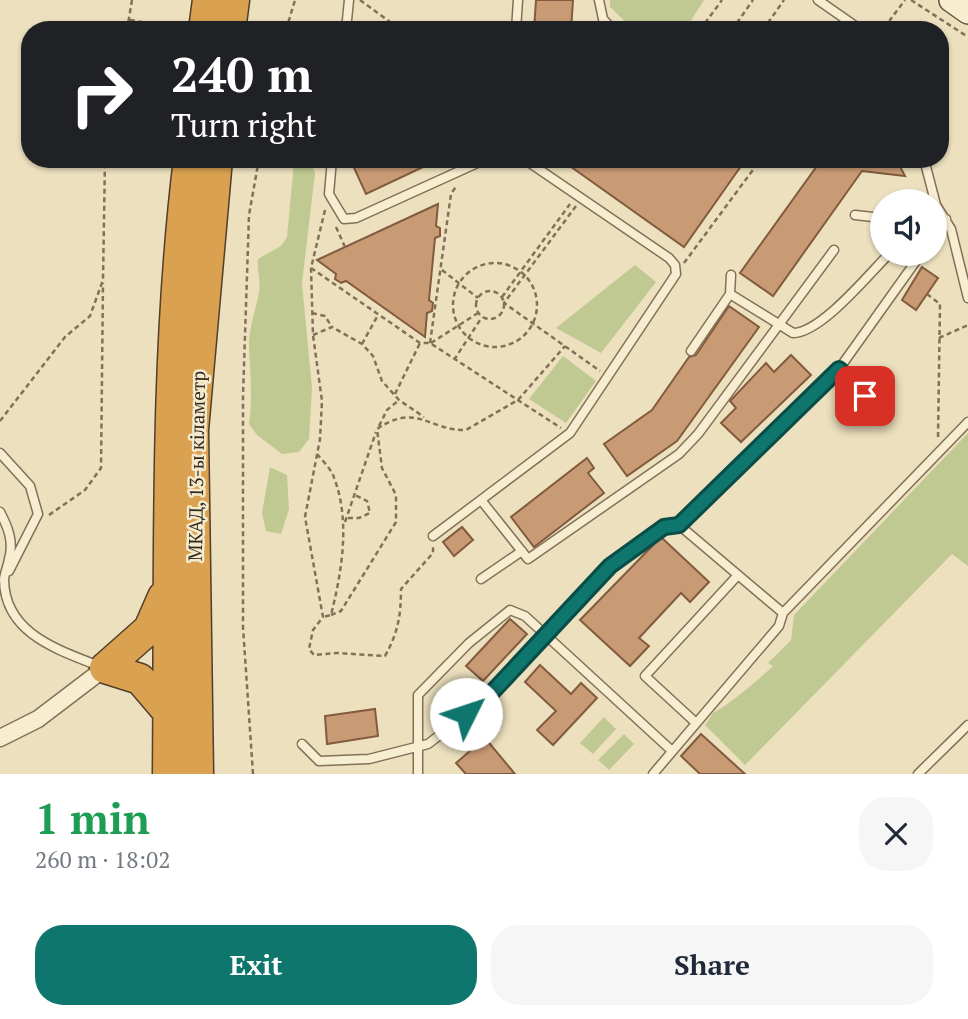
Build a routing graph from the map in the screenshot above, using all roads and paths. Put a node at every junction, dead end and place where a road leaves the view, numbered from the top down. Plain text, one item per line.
1 (132, 0) edge
2 (208, 0) edge
3 (234, 0) edge
4 (295, 0) edge
5 (349, 0) edge
6 (360, 0) edge
7 (518, 0) edge
8 (599, 0) edge
9 (722, 0) edge
10 (753, 0) edge
11 (784, 0) edge
12 (818, 0) edge
13 (905, 0) edge
14 (911, 0) edge
15 (951, 0) edge
16 (968, 12) edge
17 (130, 20) joint
18 (769, 20) edge
19 (136, 21) edge
20 (205, 21) edge
21 (231, 21) edge
22 (289, 21) edge
23 (347, 21) edge
24 (389, 21) edge
25 (517, 21) edge
26 (605, 21) edge
27 (707, 21) edge
28 (738, 21) edge
29 (847, 21) edge
30 (890, 21) edge
31 (943, 21) edge
32 (949, 25) edge
33 (968, 37) edge
34 (105, 168) edge
35 (187, 168) edge
36 (216, 168) edge
37 (257, 168) edge
38 (331, 168) edge
39 (537, 168) edge
40 (755, 168) edge
41 (926, 168) edge
42 (466, 169) joint
43 (931, 189) edge
44 (329, 194) junction
45 (579, 197) junction
46 (855, 215) dead end
47 (870, 217) edge
48 (947, 223) edge
49 (336, 226) dead end
50 (345, 247) dead end
51 (834, 250) dead end
52 (877, 266) edge
53 (912, 266) edge
54 (311, 268) junction
55 (675, 268) junction
56 (441, 270) junction
57 (520, 272) junction
58 (731, 275) dead end
59 (524, 276) junction
60 (103, 280) junction
61 (460, 284) junction
62 (730, 294) junction
63 (927, 294) dead end
64 (502, 297) junction
65 (478, 298) junction
66 (968, 298) edge
67 (504, 303) junction
68 (312, 313) junction
69 (478, 313) junction
70 (379, 315) junction
71 (482, 317) junction
72 (457, 324) junction
73 (533, 324) junction
74 (778, 324) junction
75 (968, 325) edge
76 (332, 327) junction
77 (313, 335) junction
78 (469, 339) junction
79 (938, 339) junction
80 (420, 343) junction
81 (430, 343) junction
82 (362, 344) junction
83 (565, 346) junction
84 (691, 351) dead end
85 (454, 360) junction
86 (839, 369) junction
87 (608, 377) junction
88 (395, 395) junction
89 (865, 396) dead end
90 (399, 400) junction
91 (518, 400) junction
92 (427, 419) junction
93 (0, 421) edge
94 (968, 422) edge
95 (377, 429) junction
96 (570, 433) junction
97 (0, 453) edge
98 (317, 454) junction
99 (936, 455) junction
100 (355, 495) junction
101 (481, 500) junction
102 (0, 512) edge
103 (347, 518) junction
104 (35, 524) junction
105 (344, 525) junction
106 (679, 525) junction
107 (433, 536) joint
108 (522, 551) junction
109 (738, 575) junction
110 (4, 579) junction
111 (481, 579) dead end
112 (168, 587) junction
113 (783, 613) junction
114 (331, 615) junction
115 (323, 617) junction
116 (546, 636) junction
117 (106, 668) junction
118 (169, 713) junction
119 (695, 722) junction
120 (968, 725) edge
121 (0, 738) edge
122 (302, 744) dead end
123 (416, 748) junction
124 (671, 750) junction
125 (417, 769) edge
126 (168, 774) edge
127 (198, 774) edge
128 (253, 774) edge
129 (427, 774) edge
130 (653, 774) edge
131 (918, 774) edge

1 - 17 path
2 - 20 highway
3 - 21 highway
4 - 22 path
5 - 23 lane
6 - 24 path
7 - 25 lane
8 - 26 lane
9 - 27 path
10 - 28 path
11 - 18 path
12 - 29 lane
13 - 30 path
14 - 31 path
15 - 16 main road
17 - 19 path
32 - 33 path
34 - 60 path
35 - 112 highway, МКАД, 13-ы кіламетр
36 - 127 highway, МКАД, 13-ы кіламетр
37 - 128 path
38 - 44 lane
39 - 45 lane
40 - 55 path
41 - 43 lane
42 - 44 lane
42 - 56 path
44 - 54 path
45 - 55 lane
45 - 57 path
45 - 59 path
46 - 47 lane
48 - 66 lane
49 - 50 path
51 - 74 lane
52 - 74 lane
53 - 86 lane
54 - 68 path
54 - 70 path
55 - 87 lane
56 - 61 path
56 - 81 path
57 - 59 path
57 - 61 path
57 - 64 path
58 - 62 lane
59 - 67 path
59 - 73 path
60 - 93 path
60 - 104 path
61 - 65 path
61 - 72 path
62 - 74 lane
62 - 84 lane
63 - 79 path
64 - 65 path
64 - 67 path
65 - 69 path
67 - 71 path
67 - 73 path
68 - 76 path
68 - 77 path
69 - 71 path
69 - 72 path
70 - 80 path
70 - 82 path
71 - 78 path
72 - 78 path
72 - 81 path
73 - 78 path
73 - 83 path
74 - 108 lane
75 - 79 path
76 - 77 path
76 - 82 path
77 - 98 path
78 - 85 path
79 - 99 path
80 - 81 path
80 - 88 path
81 - 85 path
82 - 88 path
83 - 87 path
83 - 91 path
85 - 91 path
86 - 89 lane
86 - 106 lane
87 - 96 lane
88 - 90 path
90 - 92 path
90 - 95 path
91 - 92 path
91 - 96 path
92 - 95 path
94 - 99 lane
95 - 100 path
95 - 114 path
96 - 101 lane
97 - 104 lane
98 - 105 path
98 - 115 path
99 - 113 lane
100 - 103 path
100 - 103 path
101 - 107 lane
101 - 108 lane
102 - 110 lane
103 - 105 path
104 - 110 lane
105 - 114 path
106 - 109 lane
106 - 116 lane
107 - 115 path
108 - 111 lane
109 - 113 lane
109 - 119 lane
110 - 117 lane
112 - 117 highway
112 - 118 highway, МКАД, 13-ы кіламетр
113 - 119 lane
114 - 115 path
116 - 123 lane
116 - 123 lane
116 - 124 lane
117 - 118 highway
117 - 121 street
118 - 126 highway, МКАД, 13-ы кіламетр
119 - 124 lane
120 - 131 lane
122 - 123 lane
123 - 125 lane
124 - 130 lane
125 - 129 lane

